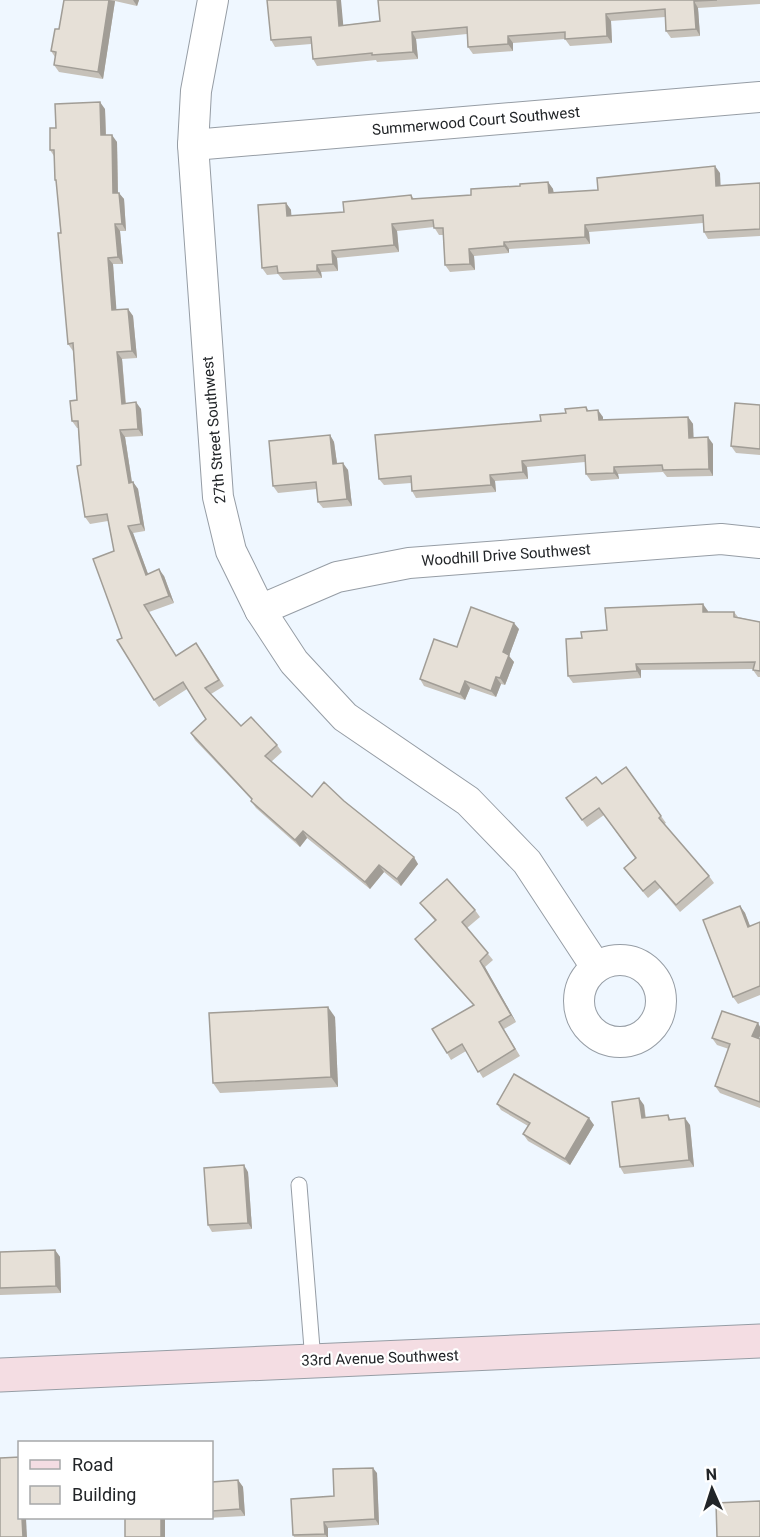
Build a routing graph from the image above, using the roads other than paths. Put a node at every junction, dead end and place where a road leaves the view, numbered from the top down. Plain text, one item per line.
1 (213, 0) edge
2 (760, 97) edge
3 (193, 145) junction
4 (760, 543) edge
5 (260, 610) junction
6 (596, 967) dead end
7 (299, 1185) dead end
8 (760, 1341) edge
9 (313, 1361) junction
10 (0, 1375) edge

1 - 3 street, 27th Street Southwest
2 - 3 street, Summerwood Court Southwest
3 - 5 street, 27th Street Southwest
4 - 5 street, Woodhill Drive Southwest
5 - 6 street, 27th Street Southwest
7 - 9 lane
8 - 9 street, 33rd Avenue Southwest
9 - 10 street, 33rd Avenue Southwest

